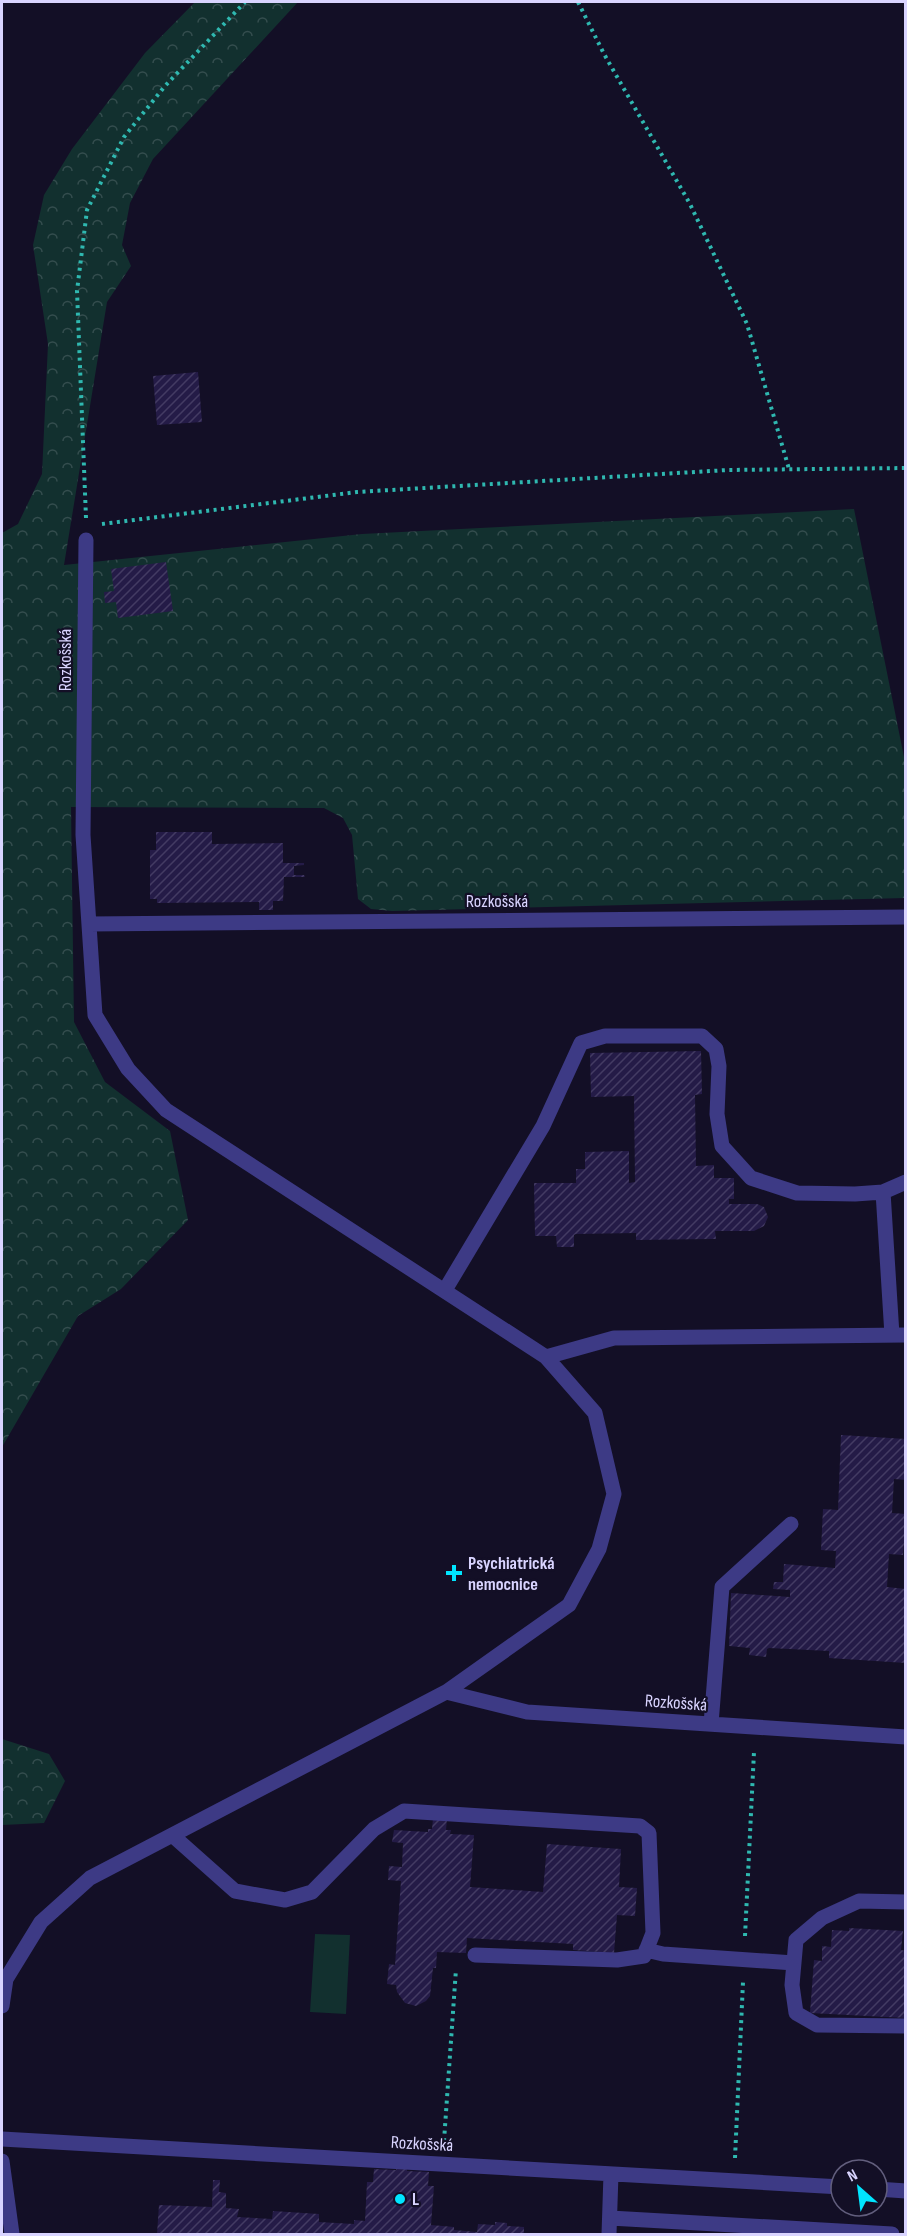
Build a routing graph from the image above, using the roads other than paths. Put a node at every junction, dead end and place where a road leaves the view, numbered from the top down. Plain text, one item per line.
1 (86, 533) road end
2 (906, 917) edge
3 (89, 924) junction
4 (906, 1182) edge
5 (883, 1192) junction
6 (445, 1290) junction
7 (899, 1335) edge
8 (546, 1357) junction
9 (791, 1524) dead end
10 (446, 1692) junction
11 (711, 1724) junction
12 (906, 1737) edge
13 (172, 1835) junction
14 (906, 1902) edge
15 (646, 1950) junction
16 (475, 1955) road end
17 (794, 1963) junction
18 (4, 1978) edge
19 (2, 2006) edge
20 (906, 2026) edge
21 (2, 2139) edge
22 (2, 2161) edge
23 (611, 2174) junction
24 (829, 2186) edge
25 (889, 2190) edge
26 (906, 2191) edge
27 (5, 2214) edge
28 (610, 2218) junction
29 (12, 2235) edge
30 (609, 2235) edge
31 (892, 2235) edge

1 - 3 street, Rozkošská
2 - 3 street, Rozkošská
3 - 6 street, Rozkošská
4 - 5 street
5 - 6 street
5 - 7 street
6 - 8 street, Rozkošská
7 - 8 street
8 - 10 street, Rozkošská
9 - 11 street
10 - 11 street, Rozkošská
10 - 13 street, Rozkošská
11 - 12 street, Rozkošská
13 - 15 street
13 - 18 street, Rozkošská
14 - 17 street
15 - 16 street
15 - 17 street
17 - 20 street
18 - 19 street, Rozkošská
21 - 23 street, Rozkošská
22 - 27 street
23 - 24 street, Rozkošská
23 - 28 street
25 - 26 street
27 - 29 street
28 - 30 street
28 - 31 street

